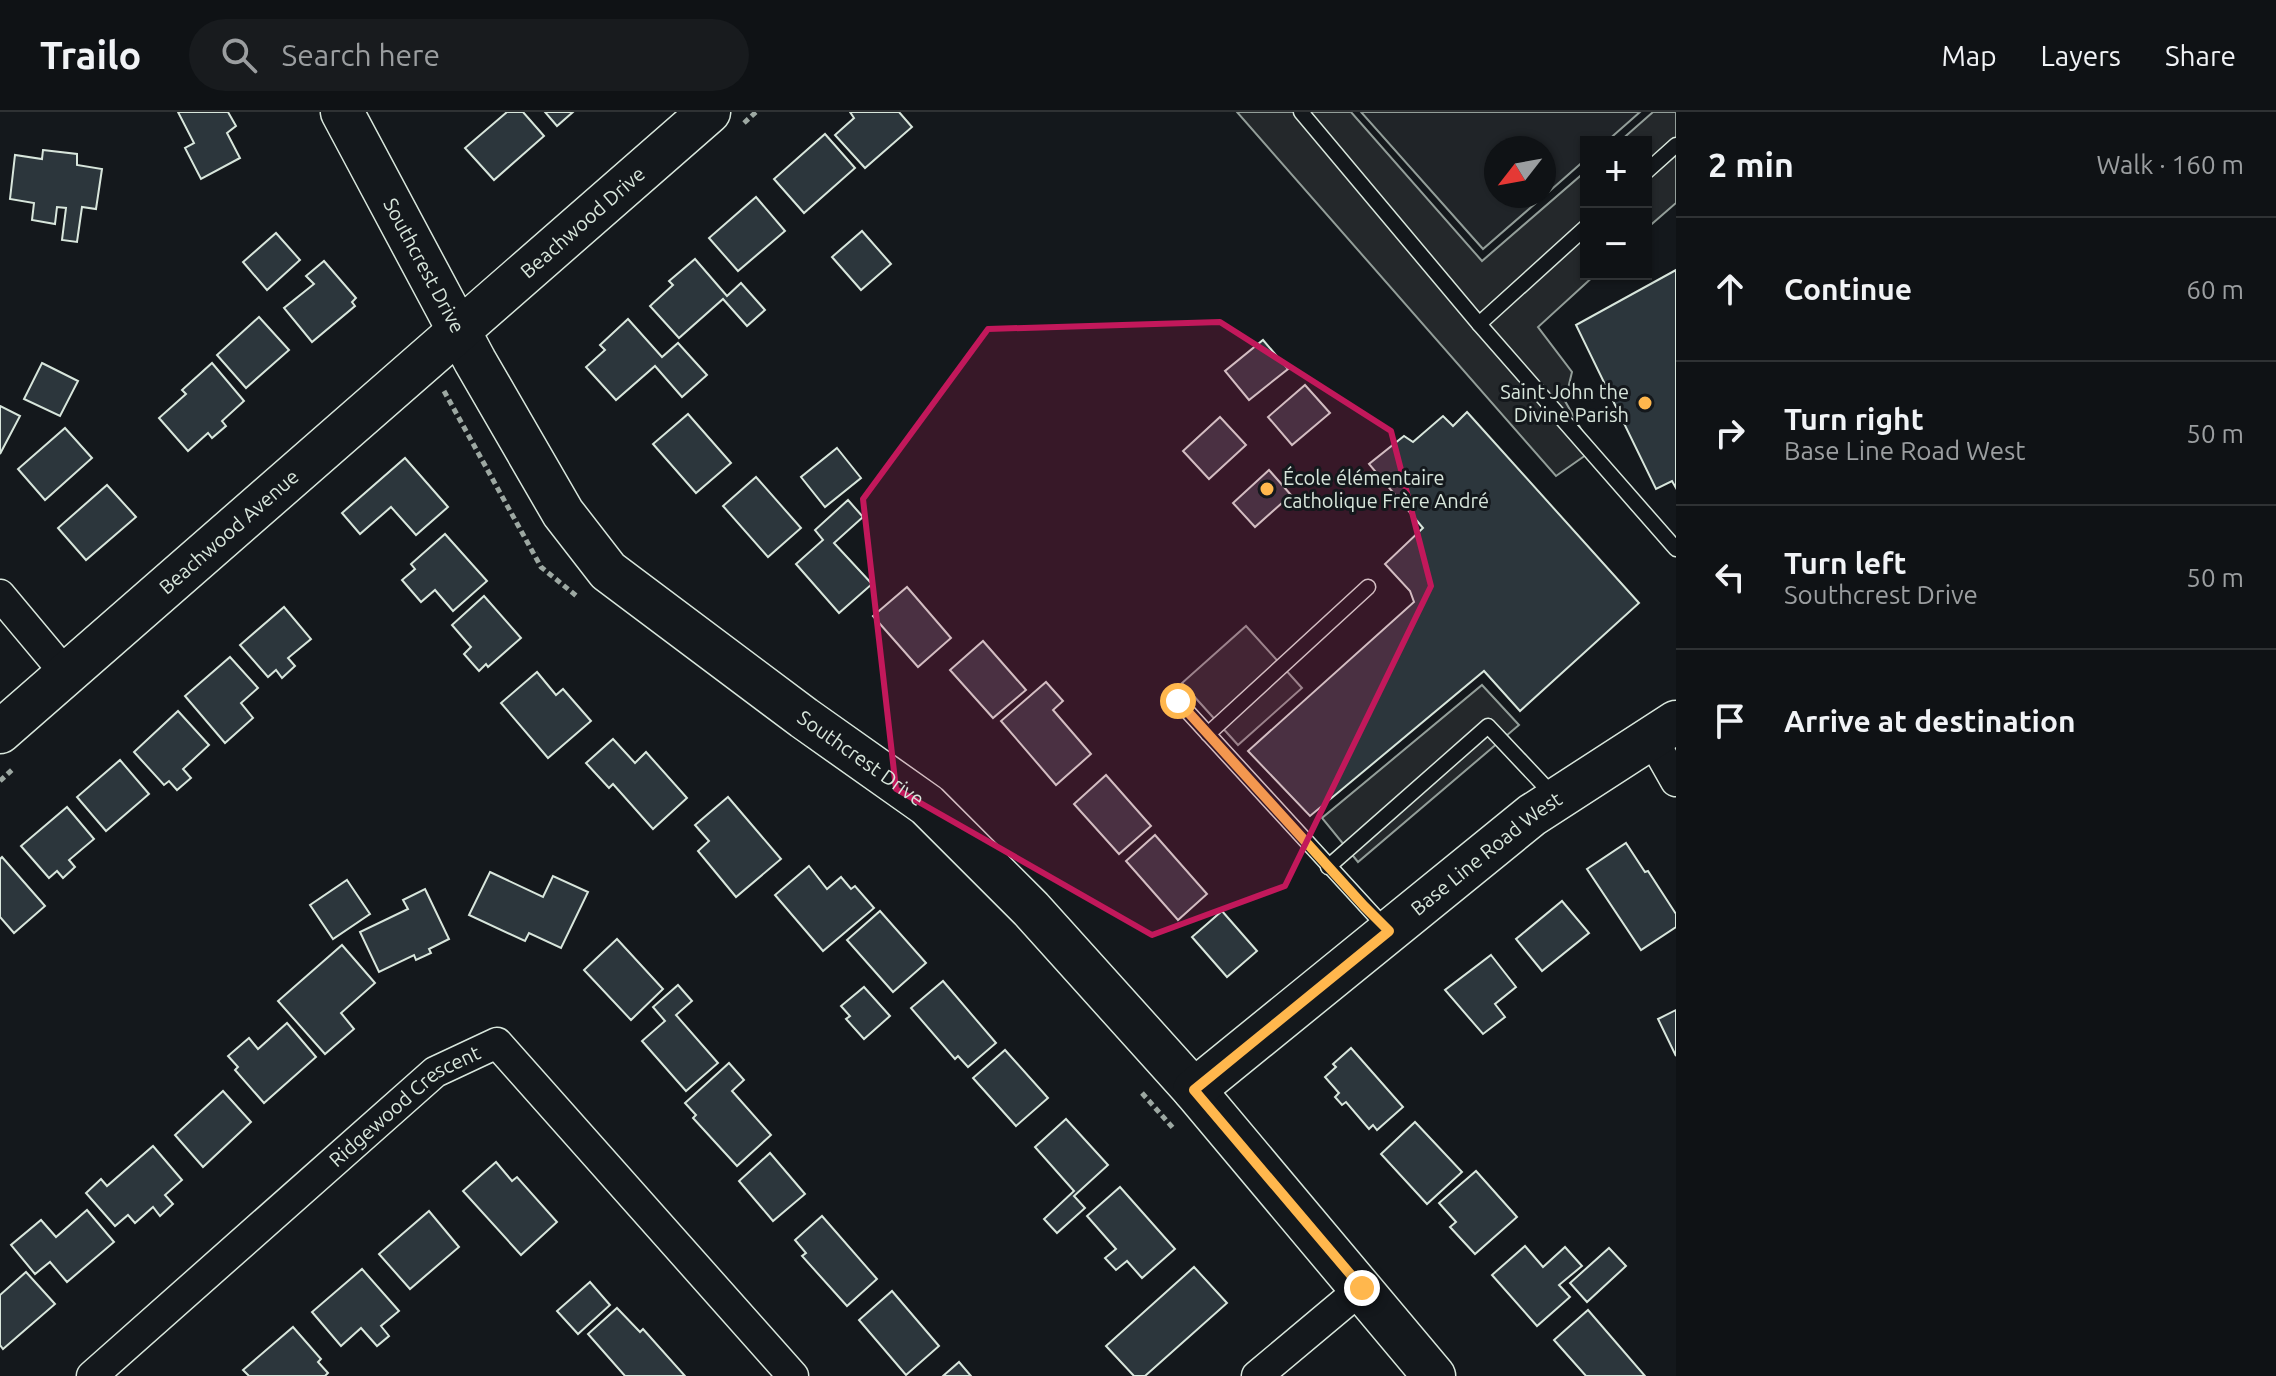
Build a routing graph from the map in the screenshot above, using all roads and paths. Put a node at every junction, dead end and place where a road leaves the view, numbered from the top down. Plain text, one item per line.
1 (342, 112) edge
2 (709, 112) edge
3 (1301, 112) edge
4 (1676, 145) edge
5 (1652, 167) edge
6 (1580, 232) edge
7 (1479, 324) junction
8 (459, 333) junction
9 (431, 400) dead end
10 (1676, 549) edge
11 (1368, 587) dead end
12 (0, 595) edge
13 (585, 604) dead end
14 (66, 674) junction
15 (1178, 701) dead end
16 (1664, 730) edge
17 (1208, 734) junction
18 (12, 746) edge
19 (0, 781) edge
20 (1676, 781) edge
21 (1557, 799) junction
22 (1328, 867) junction
23 (1389, 931) junction
24 (1194, 1090) junction
25 (1142, 1092) dead end
26 (1182, 1138) dead end
27 (1362, 1288) junction
28 (92, 1376) edge
29 (793, 1376) edge
30 (1257, 1376) edge
31 (1434, 1376) edge

1 - 8 street, Southcrest Drive
2 - 8 street, Beachwood Drive
3 - 7 lane
4 - 5 lane
6 - 7 lane
7 - 10 lane
8 - 14 street, Beachwood Avenue
8 - 24 street, Southcrest Drive
9 - 13 path
11 - 17 lane
12 - 14 street
14 - 18 street, Beachwood Avenue
15 - 17 lane
16 - 20 street
16 - 21 street, Base Line Road West
17 - 22 lane
18 - 19 path
21 - 22 lane
21 - 23 street, Base Line Road West
22 - 23 lane
23 - 24 street, Base Line Road West
24 - 27 street, Southcrest Drive
25 - 26 path
27 - 30 street
27 - 31 street, Southcrest Drive
28 - 29 street, Ridgewood Crescent

